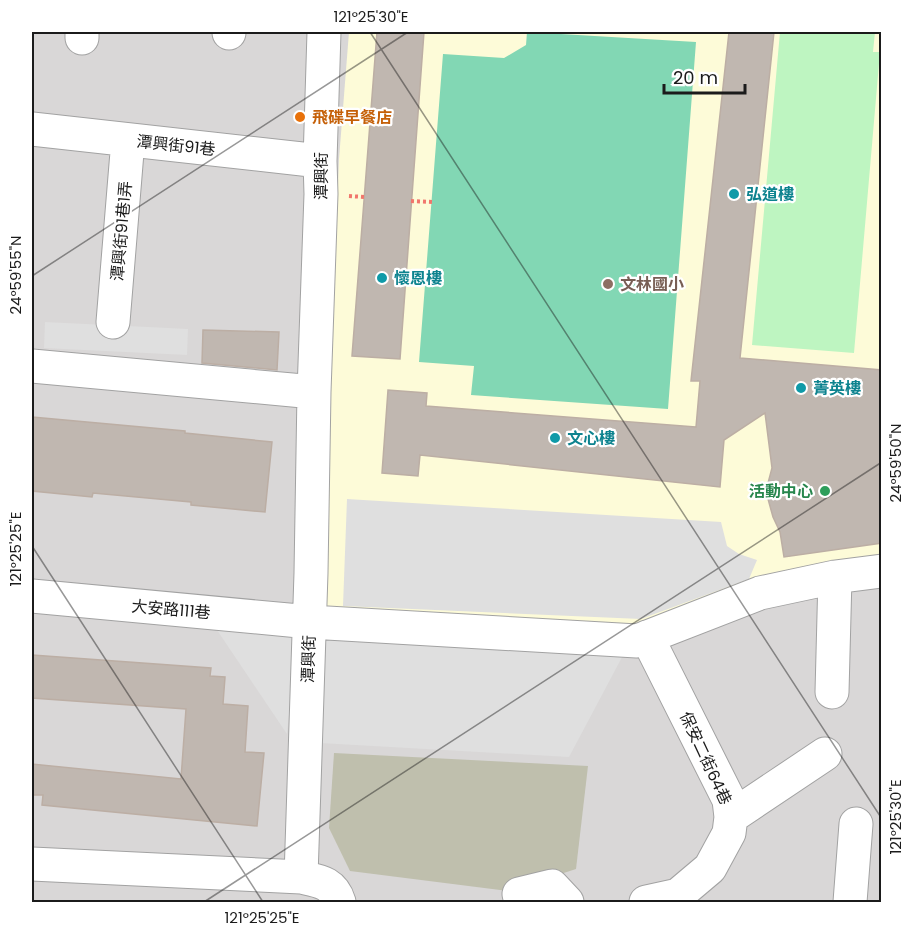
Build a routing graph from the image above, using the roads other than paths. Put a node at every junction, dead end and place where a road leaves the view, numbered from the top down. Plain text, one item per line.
1 (324, 32) edge
2 (32, 129) edge
3 (128, 140) junction
4 (320, 160) junction
5 (113, 322) dead end
6 (32, 366) edge
7 (314, 392) junction
8 (882, 571) edge
9 (835, 577) junction
10 (32, 596) edge
11 (310, 622) junction
12 (647, 637) junction
13 (832, 692) dead end
14 (825, 754) dead end
15 (731, 817) junction
16 (856, 824) dead end
17 (32, 864) edge
18 (301, 877) junction
19 (680, 899) edge
20 (339, 903) edge
21 (521, 903) edge
22 (567, 903) edge
23 (646, 903) edge
24 (850, 903) edge

1 - 4 street, 潭興街
2 - 3 street, 潭興街91巷
3 - 4 street, 潭興街91巷
3 - 5 street, 潭興街91巷1弄
4 - 7 street, 潭興街
6 - 7 street
7 - 11 street, 潭興街
8 - 9 street, 大安路111巷
9 - 12 street, 大安路111巷
9 - 13 street
10 - 11 street, 大安路111巷
11 - 12 street, 大安路111巷
11 - 18 street, 潭興街
12 - 15 street, 保安二街64巷
14 - 15 street
15 - 19 street, 保安二街64巷
16 - 24 street
17 - 18 street
18 - 20 street
19 - 23 street
21 - 22 street

